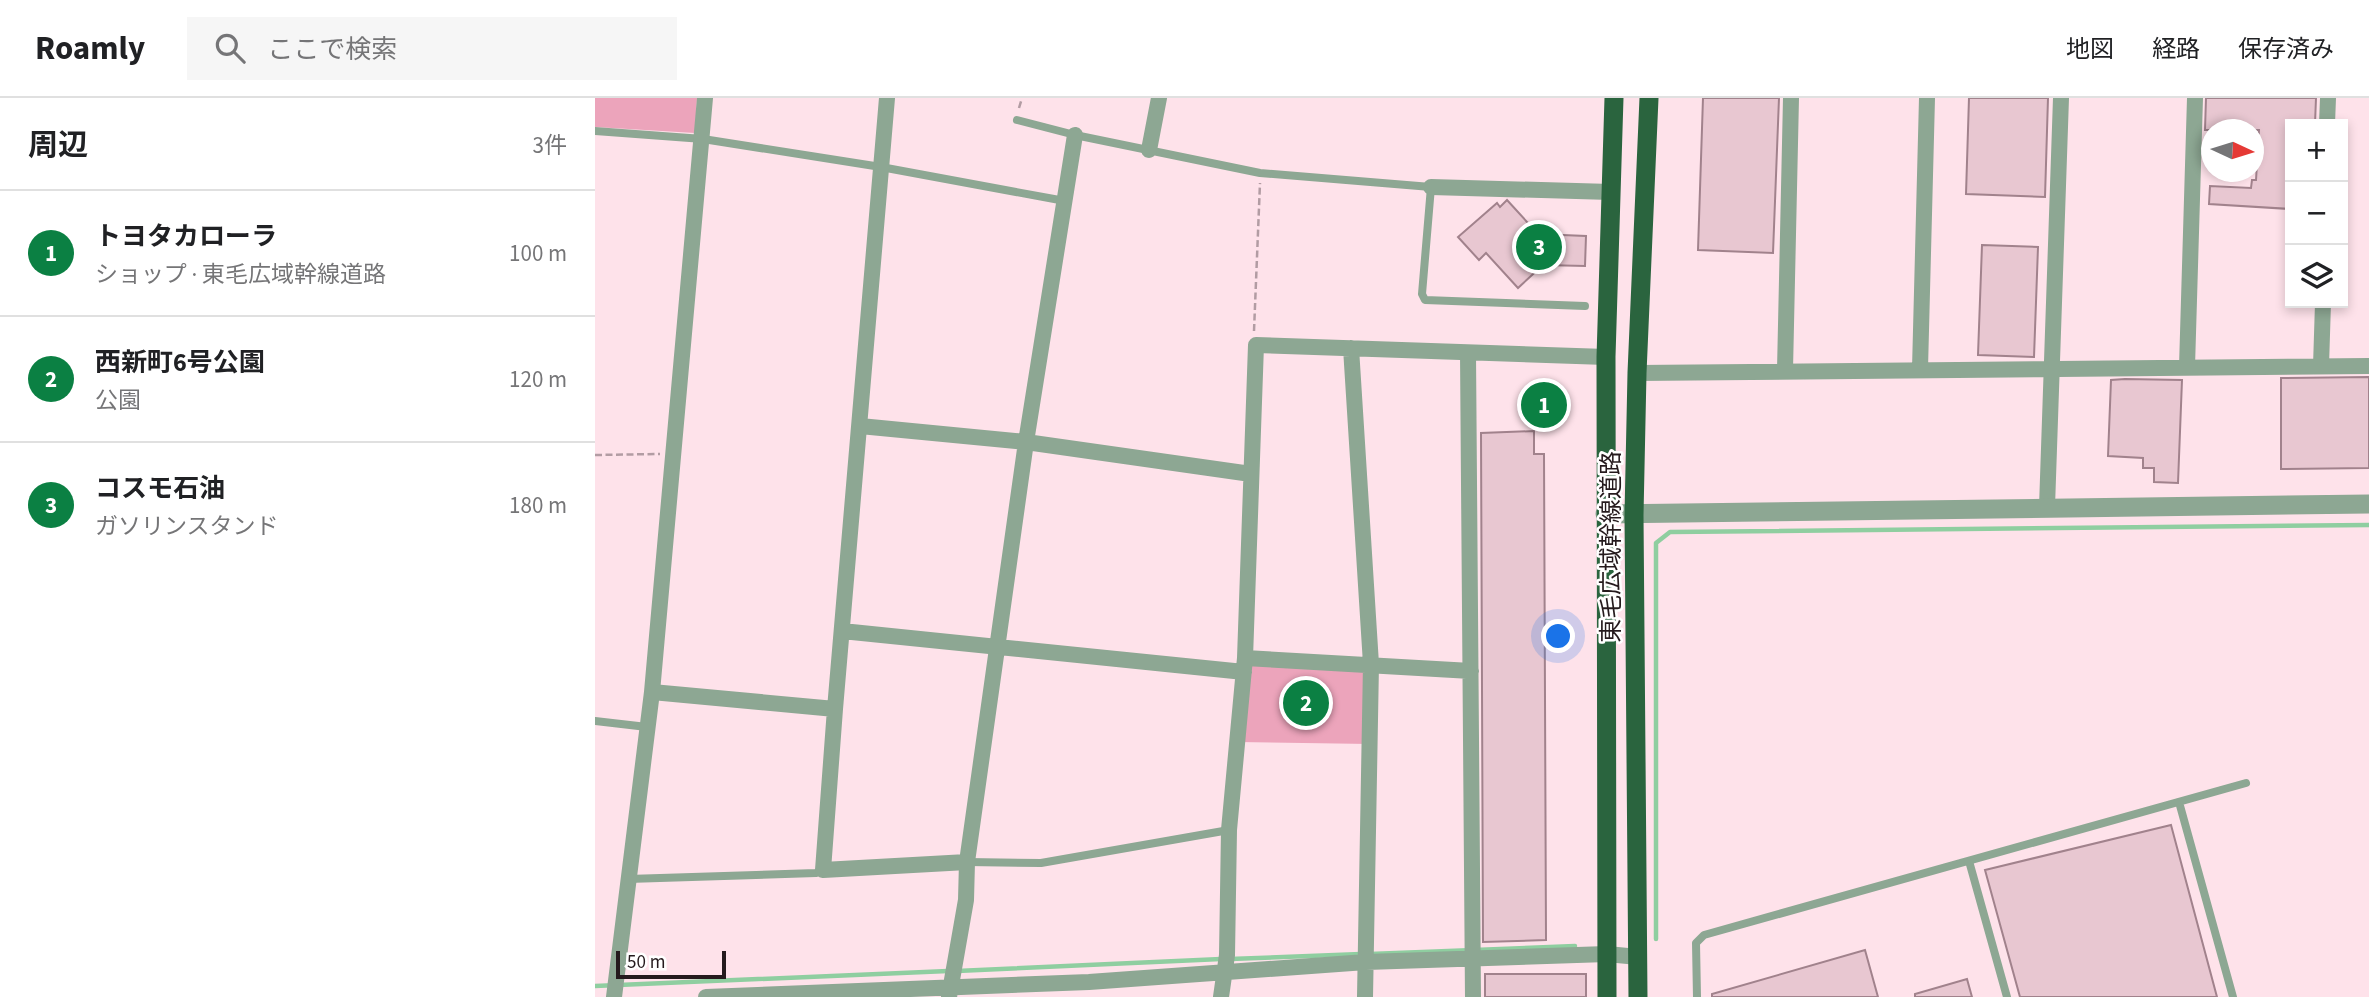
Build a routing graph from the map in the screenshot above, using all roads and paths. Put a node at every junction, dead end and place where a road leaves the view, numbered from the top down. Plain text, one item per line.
1 (705, 98) edge
2 (887, 98) edge
3 (1159, 98) edge
4 (1614, 98) edge
5 (1649, 98) edge
6 (1791, 98) edge
7 (1927, 98) edge
8 (2061, 98) edge
9 (2195, 98) edge
10 (2328, 98) edge
11 (2327, 119) edge
12 (1017, 120) dead end
13 (595, 131) edge
14 (1075, 135) junction
15 (702, 139) junction
16 (1149, 150) junction
17 (881, 167) junction
18 (1261, 173) junction
19 (1431, 187) junction
20 (1611, 192) junction
21 (1065, 201) junction
22 (1585, 306) dead end
23 (2323, 308) edge
24 (1256, 345) junction
25 (1351, 348) junction
26 (1468, 353) junction
27 (1606, 358) junction
28 (2321, 366) junction
29 (2369, 366) edge
30 (2187, 367) junction
31 (2052, 368) junction
32 (1920, 369) junction
33 (1785, 370) junction
34 (1637, 373) junction
35 (860, 426) junction
36 (1027, 442) junction
37 (674, 454) junction
38 (595, 455) edge
39 (1251, 474) junction
40 (2369, 504) edge
41 (2047, 507) junction
42 (1605, 514) junction
43 (1634, 515) junction
44 (842, 631) junction
45 (997, 648) junction
46 (1371, 664) junction
47 (1244, 665) junction
48 (1471, 671) junction
49 (652, 692) junction
50 (835, 709) junction
51 (595, 721) edge
52 (647, 727) junction
53 (2246, 783) dead end
54 (2179, 802) junction
55 (1229, 830) junction
56 (1969, 861) junction
57 (967, 862) junction
58 (823, 870) junction
59 (628, 879) junction
60 (1607, 954) junction
61 (1638, 957) junction
62 (1473, 959) junction
63 (1366, 962) junction
64 (1224, 971) junction
65 (615, 989) edge
66 (1089, 989) edge
67 (949, 992) edge
68 (779, 995) edge
69 (706, 997) edge
70 (1221, 997) edge
71 (1365, 997) edge
72 (1473, 997) edge
73 (1607, 997) edge
74 (1638, 997) edge
75 (1697, 997) edge
76 (2007, 997) edge
77 (2233, 997) edge

1 - 15 street
2 - 17 street
3 - 16 street
4 - 20 highway, 東毛広域幹線道路
5 - 34 highway, 東毛広域幹線道路
6 - 33 street
7 - 32 street
8 - 31 street
9 - 30 street
10 - 11 street
12 - 14 lane
13 - 15 lane
14 - 16 lane
14 - 21 street
15 - 17 lane
15 - 37 street
16 - 18 lane
17 - 21 lane
17 - 35 street
18 - 19 lane
18 - 24 path
19 - 20 street
19 - 22 lane
20 - 27 highway, 東毛広域幹線道路
21 - 36 street
23 - 28 street
24 - 25 street
24 - 39 street
25 - 26 street
25 - 46 street
26 - 27 street
26 - 48 street
27 - 42 highway, 東毛広域幹線道路
28 - 29 street
28 - 30 street
30 - 31 street
31 - 32 street
31 - 41 street
32 - 33 street
33 - 34 street
34 - 43 highway, 東毛広域幹線道路
35 - 36 street
35 - 44 street
36 - 39 street
36 - 45 street
37 - 38 path
37 - 49 street
39 - 47 street
40 - 41 street
41 - 43 street
42 - 43 street
42 - 60 highway, 東毛広域幹線道路
43 - 61 highway, 東毛広域幹線道路
44 - 45 street
44 - 50 street
45 - 47 street
45 - 57 street
46 - 47 street
46 - 48 street
46 - 63 street
47 - 55 street
48 - 62 street
49 - 50 street
49 - 52 street
50 - 58 street
51 - 52 lane
52 - 59 street
53 - 54 lane
54 - 56 lane
54 - 77 lane
55 - 57 lane
55 - 64 street
56 - 75 lane
56 - 76 lane
57 - 58 street
57 - 67 street
58 - 59 lane
59 - 65 street
60 - 61 street
60 - 62 street
60 - 73 highway, 東毛広域幹線道路
61 - 74 highway, 東毛広域幹線道路
62 - 63 street
62 - 72 street
63 - 64 street
63 - 71 street
64 - 66 street
64 - 70 street
66 - 67 street
67 - 68 street
68 - 69 street

